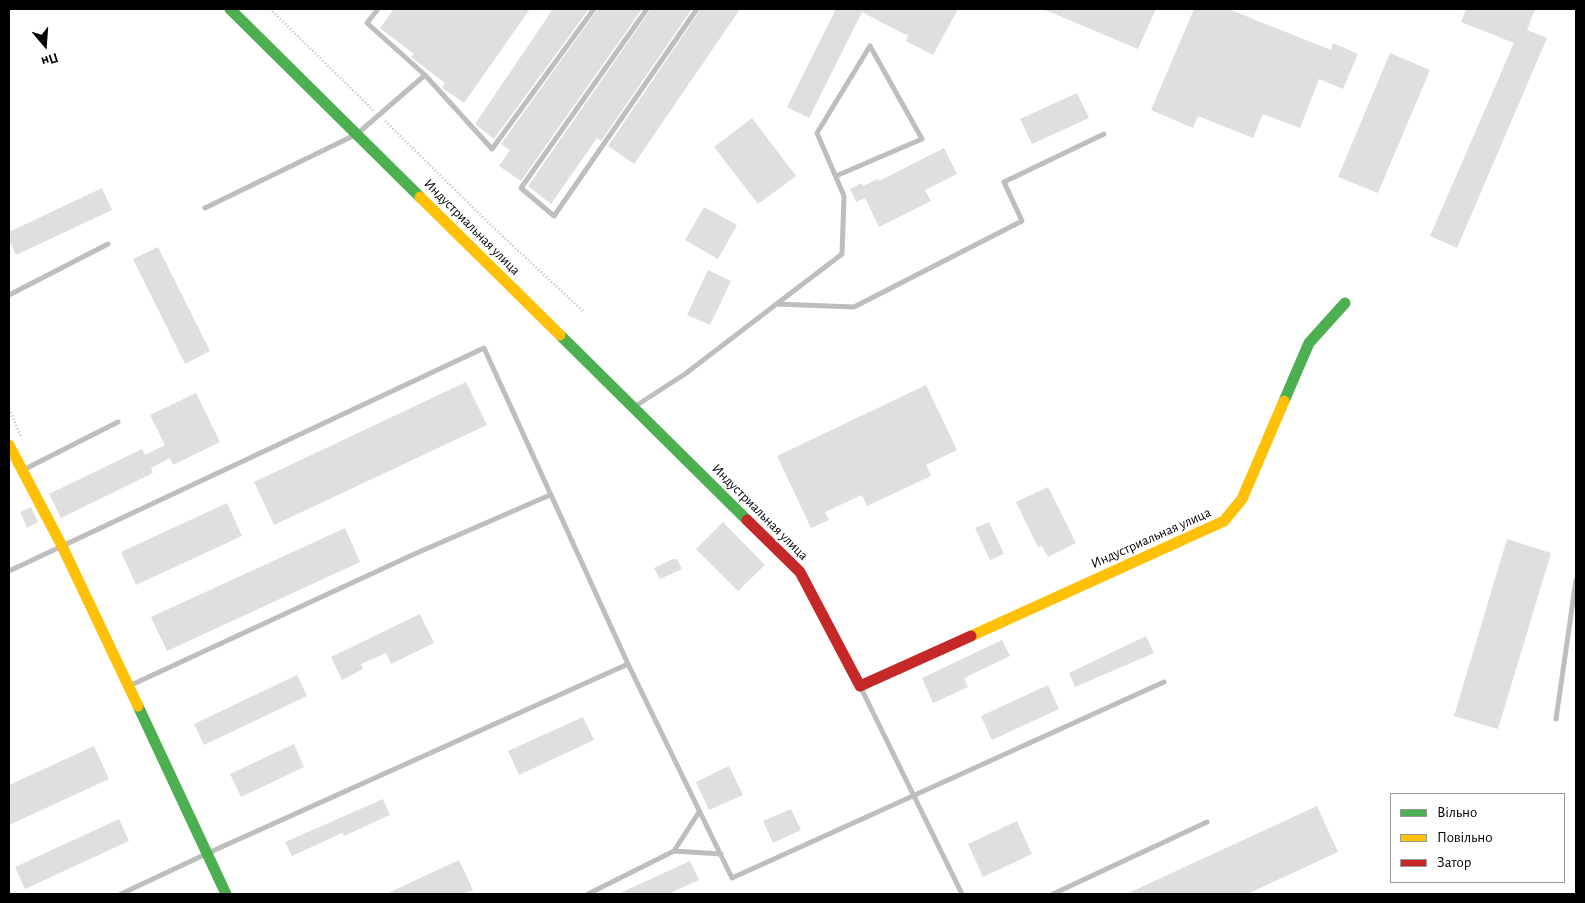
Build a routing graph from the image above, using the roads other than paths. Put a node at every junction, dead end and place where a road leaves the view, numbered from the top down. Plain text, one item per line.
1 (230, 9) edge
2 (378, 9) edge
3 (594, 9) edge
4 (647, 9) edge
5 (697, 9) edge
6 (425, 75) junction
7 (357, 134) junction
8 (1104, 134) dead end
9 (836, 176) junction
10 (205, 208) dead end
11 (108, 244) dead end
12 (9, 295) edge
13 (1345, 303) dead end
14 (777, 304) junction
15 (633, 407) junction
16 (118, 422) dead end
17 (9, 445) edge
18 (23, 470) junction
19 (550, 495) junction
20 (62, 546) junction
21 (9, 571) edge
22 (1576, 580) edge
23 (628, 664) junction
24 (1164, 682) dead end
25 (128, 686) junction
26 (860, 686) junction
27 (1556, 719) dead end
28 (914, 794) junction
29 (699, 812) junction
30 (1207, 822) dead end
31 (674, 851) junction
32 (206, 854) junction
33 (721, 854) junction
34 (121, 894) edge
35 (226, 894) edge
36 (588, 894) edge
37 (962, 894) edge
38 (1053, 894) edge

1 - 7 street, Индустриальная улица
2 - 6 lane
3 - 6 lane
4 - 5 lane
6 - 7 lane
7 - 10 lane
7 - 15 street, Индустриальная улица
8 - 14 lane
9 - 9 lane
9 - 14 lane
11 - 12 lane
13 - 26 street, Индустриальная улица
14 - 15 lane
15 - 26 street, Индустриальная улица
16 - 18 lane
17 - 18 street
18 - 20 street
19 - 20 lane
19 - 23 lane
19 - 25 lane
20 - 21 lane
20 - 25 street
22 - 27 lane
23 - 29 lane
23 - 32 lane
24 - 28 lane
25 - 32 street
26 - 28 lane
28 - 33 lane
28 - 37 lane
29 - 31 lane
29 - 33 lane
30 - 38 lane
31 - 33 lane
31 - 36 lane
32 - 34 lane
32 - 35 street

